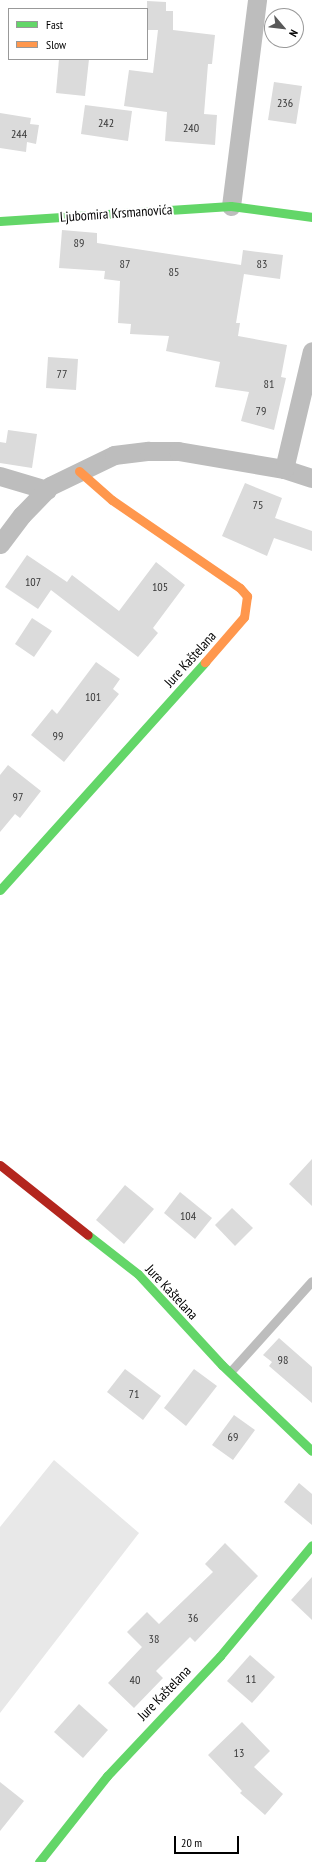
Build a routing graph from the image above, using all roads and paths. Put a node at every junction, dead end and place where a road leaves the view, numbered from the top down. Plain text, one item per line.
1 (257, 0) edge
2 (231, 206) junction
3 (312, 217) edge
4 (0, 221) edge
5 (312, 351) edge
6 (284, 469) junction
7 (79, 472) junction
8 (0, 476) edge
9 (312, 478) edge
10 (47, 490) junction
11 (0, 544) edge
12 (0, 890) edge
13 (0, 1165) edge
14 (312, 1281) edge
15 (229, 1373) junction
16 (312, 1451) edge
17 (312, 1545) edge
18 (38, 1862) edge

1 - 2 street
2 - 3 street, Ljubomira Krsmanovića
2 - 4 street, Ljubomira Krsmanovića
5 - 6 street
6 - 7 street
6 - 9 street
7 - 10 street
7 - 12 street, Jure Kaštelana
8 - 10 street
10 - 11 street
13 - 15 street, Jure Kaštelana
14 - 15 lane
15 - 16 street, Jure Kaštelana
17 - 18 street, Jure Kaštelana

